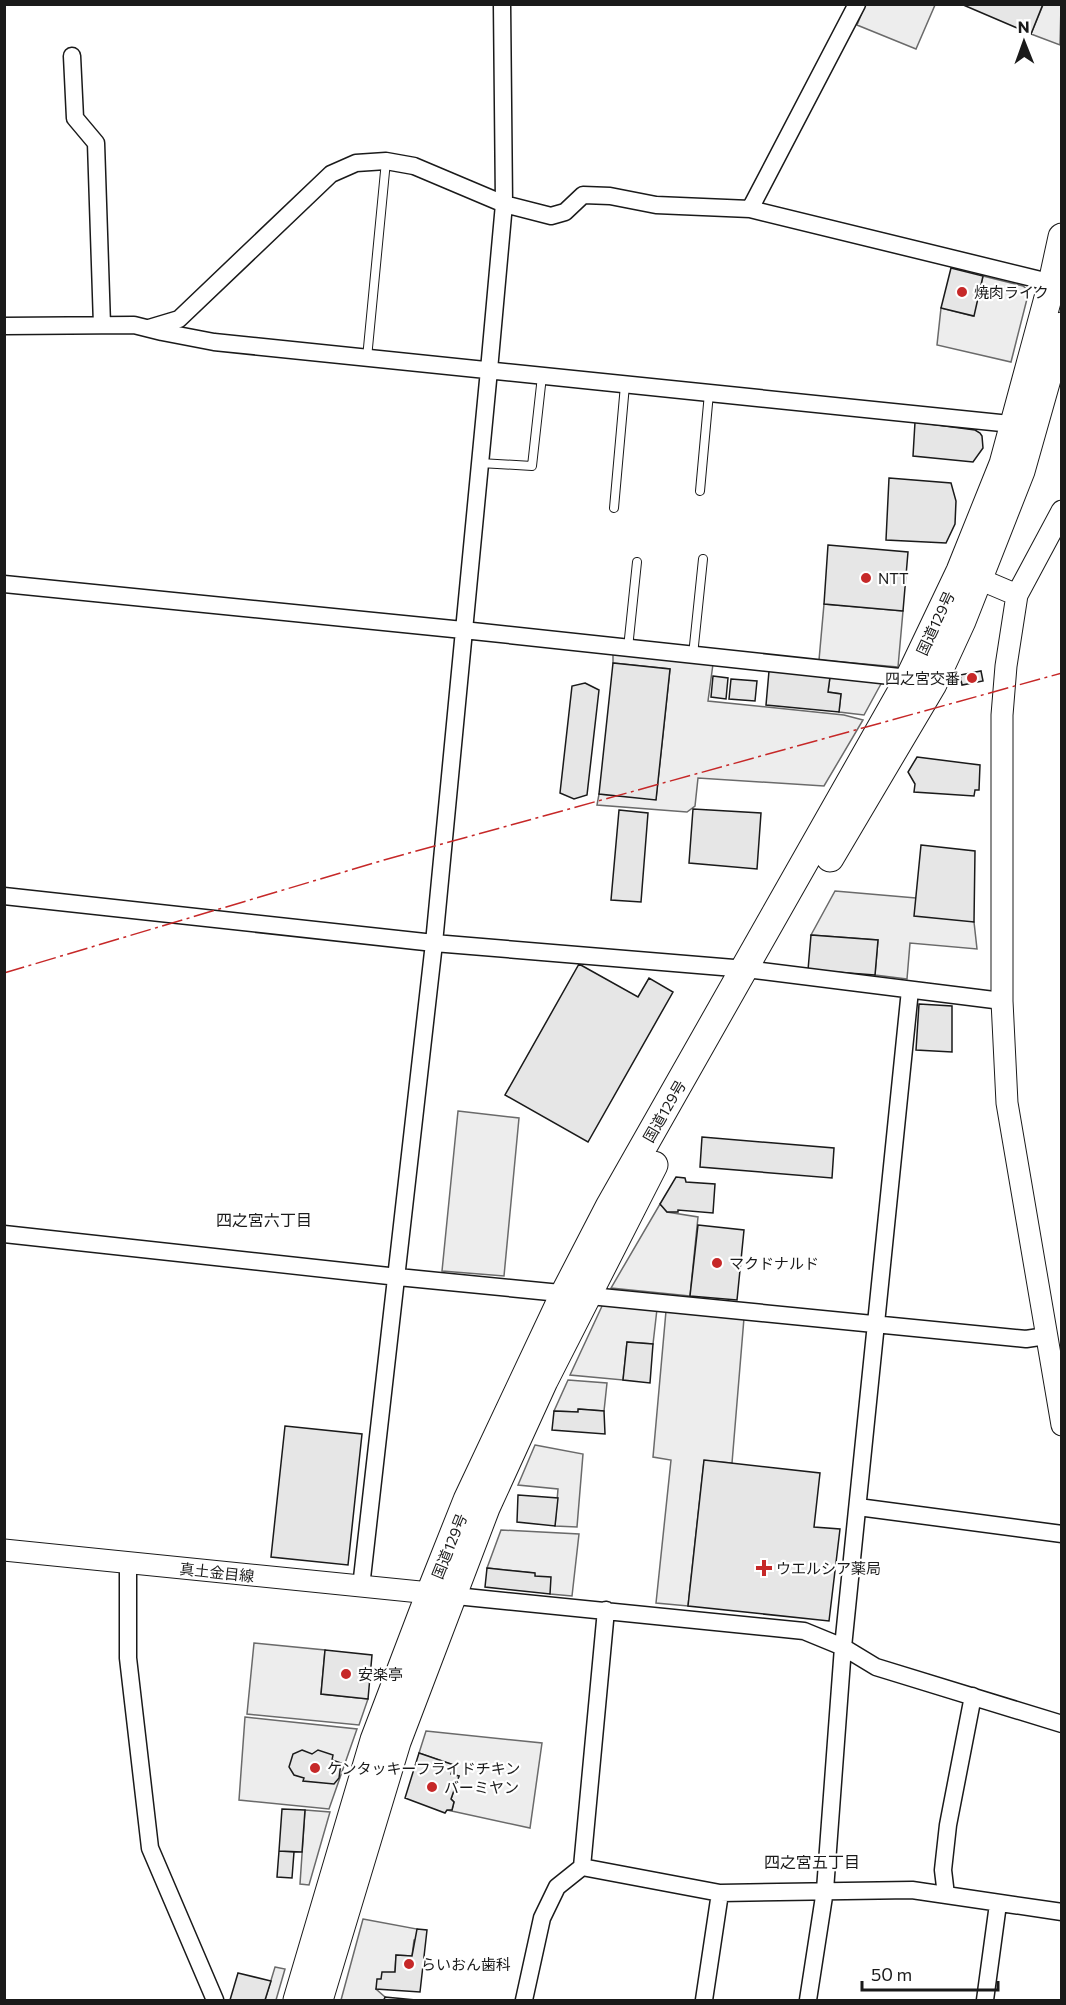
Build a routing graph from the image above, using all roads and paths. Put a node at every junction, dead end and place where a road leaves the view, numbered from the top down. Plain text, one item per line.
1 (502, 4) edge
2 (856, 4) edge
3 (72, 56) dead end
4 (386, 160) junction
5 (504, 204) junction
6 (750, 209) junction
7 (1062, 237) edge
8 (1057, 284) edge
9 (102, 325) junction
10 (4, 326) edge
11 (1062, 326) edge
12 (148, 328) junction
13 (367, 358) junction
14 (489, 370) junction
15 (542, 376) junction
16 (625, 385) junction
17 (709, 393) junction
18 (1024, 425) junction
19 (480, 463) junction
20 (700, 491) dead end
21 (614, 508) dead end
22 (1062, 511) edge
23 (703, 560) dead end
24 (637, 561) dead end
25 (969, 575) junction
26 (4, 584) edge
27 (1017, 595) junction
28 (463, 630) junction
29 (628, 648) junction
30 (693, 655) junction
31 (909, 678) junction
32 (4, 896) edge
33 (434, 943) junction
34 (755, 970) junction
35 (910, 990) junction
36 (1002, 1001) junction
37 (4, 1234) edge
38 (398, 1277) junction
39 (575, 1295) junction
40 (877, 1324) junction
41 (1054, 1335) edge
42 (1062, 1425) edge
43 (858, 1507) junction
44 (1062, 1534) edge
45 (4, 1550) edge
46 (128, 1563) junction
47 (361, 1587) junction
48 (441, 1594) junction
49 (606, 1610) junction
50 (843, 1647) junction
51 (973, 1696) junction
52 (1062, 1724) edge
53 (582, 1867) junction
54 (825, 1890) junction
55 (720, 1893) junction
56 (946, 1895) junction
57 (998, 1904) junction
58 (1062, 1912) edge
59 (216, 2001) edge
60 (297, 2001) edge
61 (319, 2001) edge
62 (524, 2001) edge
63 (704, 2001) edge
64 (808, 2001) edge
65 (985, 2001) edge

1 - 5 street
2 - 6 street
3 - 9 street
4 - 5 street
4 - 12 street
4 - 13 lane
5 - 6 street
5 - 14 street
6 - 8 street
7 - 8 highway, 国道129号
8 - 18 highway, 国道129号
9 - 10 street
9 - 12 street
11 - 18 highway, 国道129号
12 - 13 street
13 - 14 street
14 - 15 street
14 - 19 street
15 - 16 street
15 - 19 lane
16 - 17 street
16 - 21 lane
17 - 18 street
17 - 20 lane
18 - 25 highway, 国道129号
19 - 28 street
22 - 27 street
23 - 30 lane
24 - 29 lane
25 - 27 street
25 - 31 highway, 国道129号
25 - 34 highway, 国道129号
26 - 28 street
27 - 36 street
28 - 29 street
28 - 33 street
29 - 30 street
30 - 31 street
31 - 34 highway, 国道129号
32 - 33 street
33 - 34 street
33 - 38 street
34 - 35 street
34 - 39 highway, 国道129号
35 - 36 street
35 - 40 street
36 - 41 street
37 - 38 street
38 - 39 street
38 - 47 street
39 - 40 street
39 - 48 highway, 国道129号
40 - 41 street
40 - 43 street
41 - 42 street
43 - 44 street
43 - 50 street
45 - 46 street, 真土金目線
46 - 47 street, 真土金目線
46 - 59 street
47 - 48 street, 真土金目線
48 - 49 street
48 - 60 highway, 国道129号
48 - 61 highway, 国道129号
49 - 50 street
49 - 53 street
50 - 51 street
50 - 54 street
51 - 52 street
51 - 56 street
53 - 55 street
53 - 62 street
54 - 55 street
54 - 56 street
54 - 64 street
55 - 63 street
56 - 57 street
57 - 58 street
57 - 65 street

